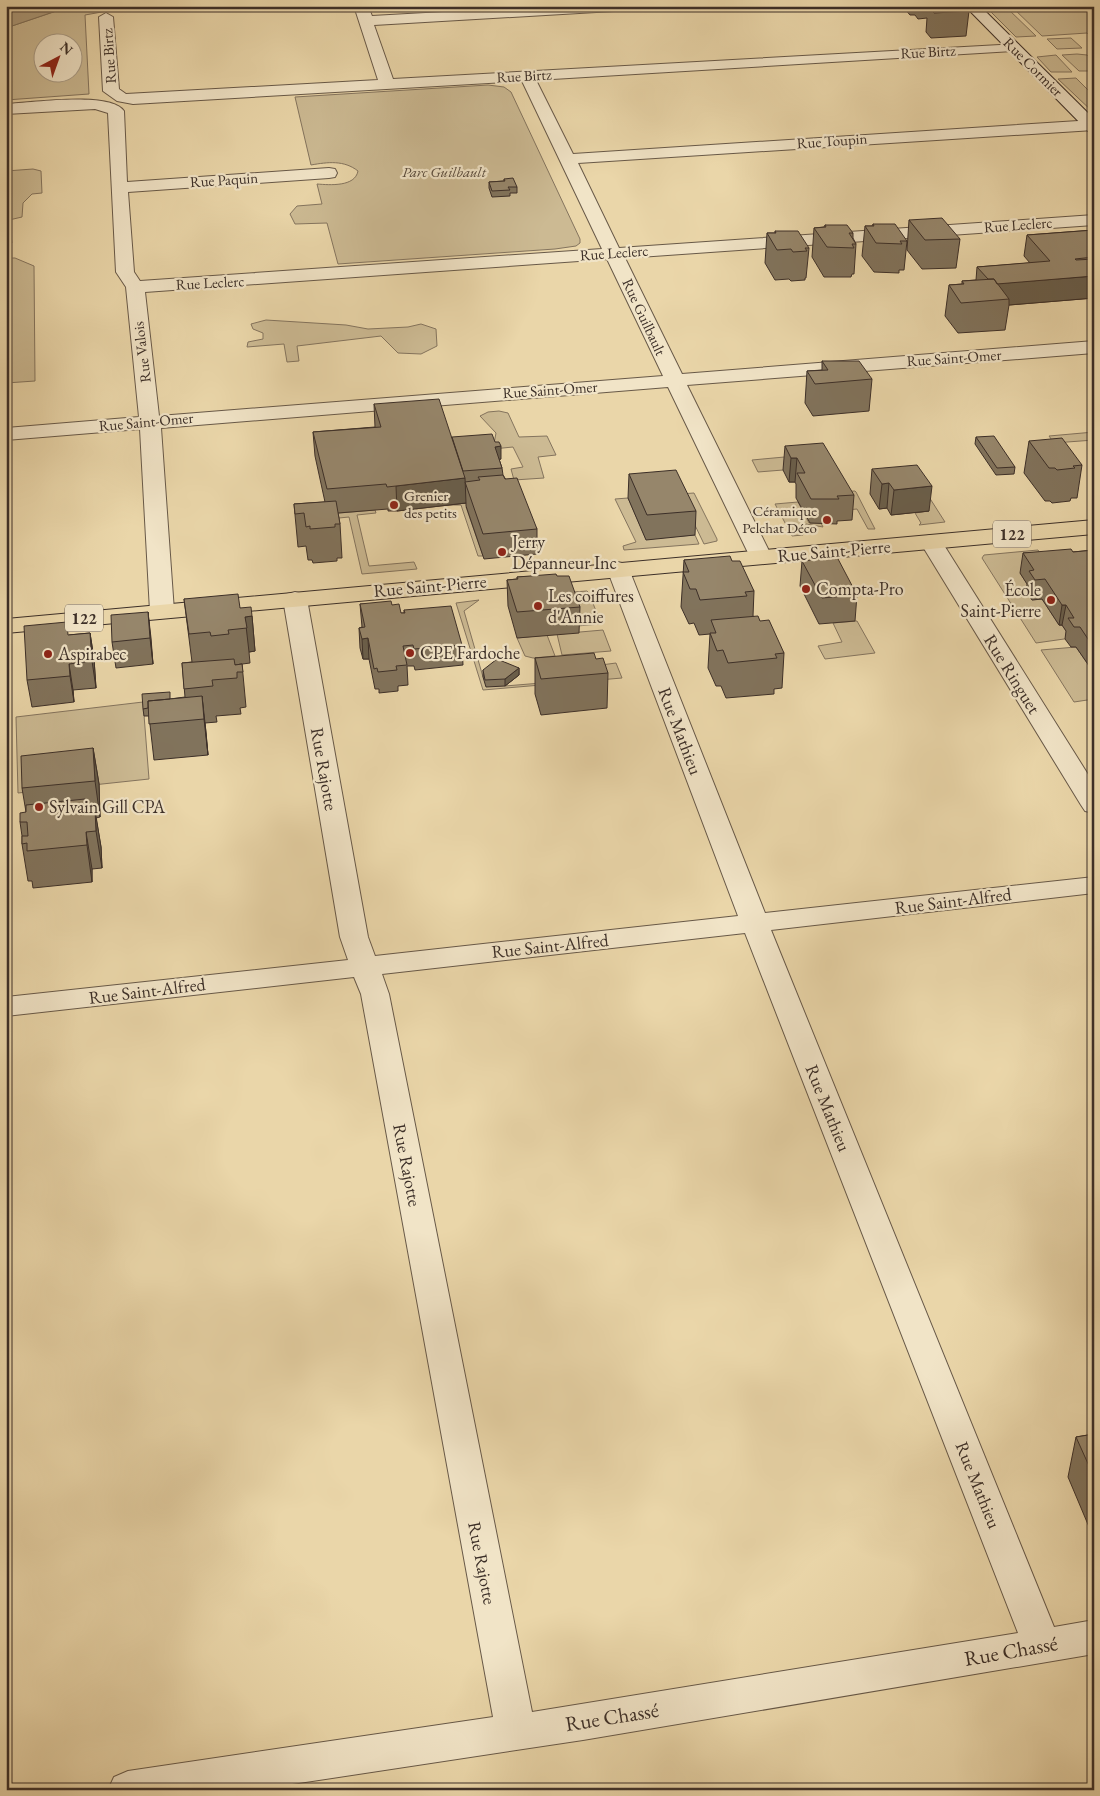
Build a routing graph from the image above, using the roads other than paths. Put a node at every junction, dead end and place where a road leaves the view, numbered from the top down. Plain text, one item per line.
1 (361, 6) edge
2 (630, 6) edge
3 (972, 6) edge
4 (106, 17) dead end
5 (366, 21) junction
6 (1013, 47) junction
7 (527, 76) junction
8 (387, 84) junction
9 (6, 109) edge
10 (1093, 126) edge
11 (569, 159) junction
12 (329, 173) dead end
13 (119, 188) junction
14 (1094, 220) edge
15 (614, 253) junction
16 (135, 287) junction
17 (1094, 348) edge
18 (675, 380) junction
19 (150, 422) junction
20 (6, 434) edge
21 (1094, 527) edge
22 (931, 542) junction
23 (761, 557) junction
24 (618, 569) junction
25 (295, 599) junction
26 (162, 611) junction
27 (6, 626) edge
28 (1094, 805) edge
29 (1094, 885) edge
30 (754, 924) junction
31 (364, 965) junction
32 (6, 1007) edge
33 (1094, 1638) edge
34 (1042, 1646) junction
35 (516, 1732) junction
36 (128, 1790) edge

1 - 5 street
2 - 5 street
3 - 6 street, Rue Cormier
4 - 8 street, Rue Birtz
5 - 8 street
6 - 7 street, Rue Birtz
6 - 10 street, Rue Cormier
7 - 8 street, Rue Birtz
7 - 11 street, Rue Guilbault
9 - 13 street, Rue Valois
10 - 11 street, Rue Toupin
11 - 15 street, Rue Guilbault
12 - 13 street, Rue Paquin
13 - 16 street, Rue Valois
14 - 15 street, Rue Leclerc
15 - 16 street, Rue Leclerc
15 - 18 street, Rue Guilbault
16 - 19 street, Rue Valois
17 - 18 street, Rue Saint-Omer
18 - 19 street, Rue Saint-Omer
18 - 23 street, Rue Guilbault
19 - 20 street, Rue Saint-Omer
19 - 26 street, Rue Valois
21 - 22 main road, Rue Saint-Pierre / 122
22 - 23 main road, Rue Saint-Pierre / 122
22 - 28 street, Rue Ringuet
23 - 24 main road, Rue Saint-Pierre / 122
24 - 25 main road, Rue Saint-Pierre / 122
24 - 30 street, Rue Mathieu
25 - 26 main road, Rue Saint-Pierre / 122
25 - 31 street, Rue Rajotte
26 - 27 main road, Rue Saint-Pierre / 122
29 - 30 street, Rue Saint-Alfred
30 - 31 street, Rue Saint-Alfred
30 - 34 street, Rue Mathieu
31 - 32 street, Rue Saint-Alfred
31 - 35 street, Rue Rajotte
33 - 34 street, Rue Chassé
34 - 35 street, Rue Chassé
35 - 36 street, Rue Chassé

